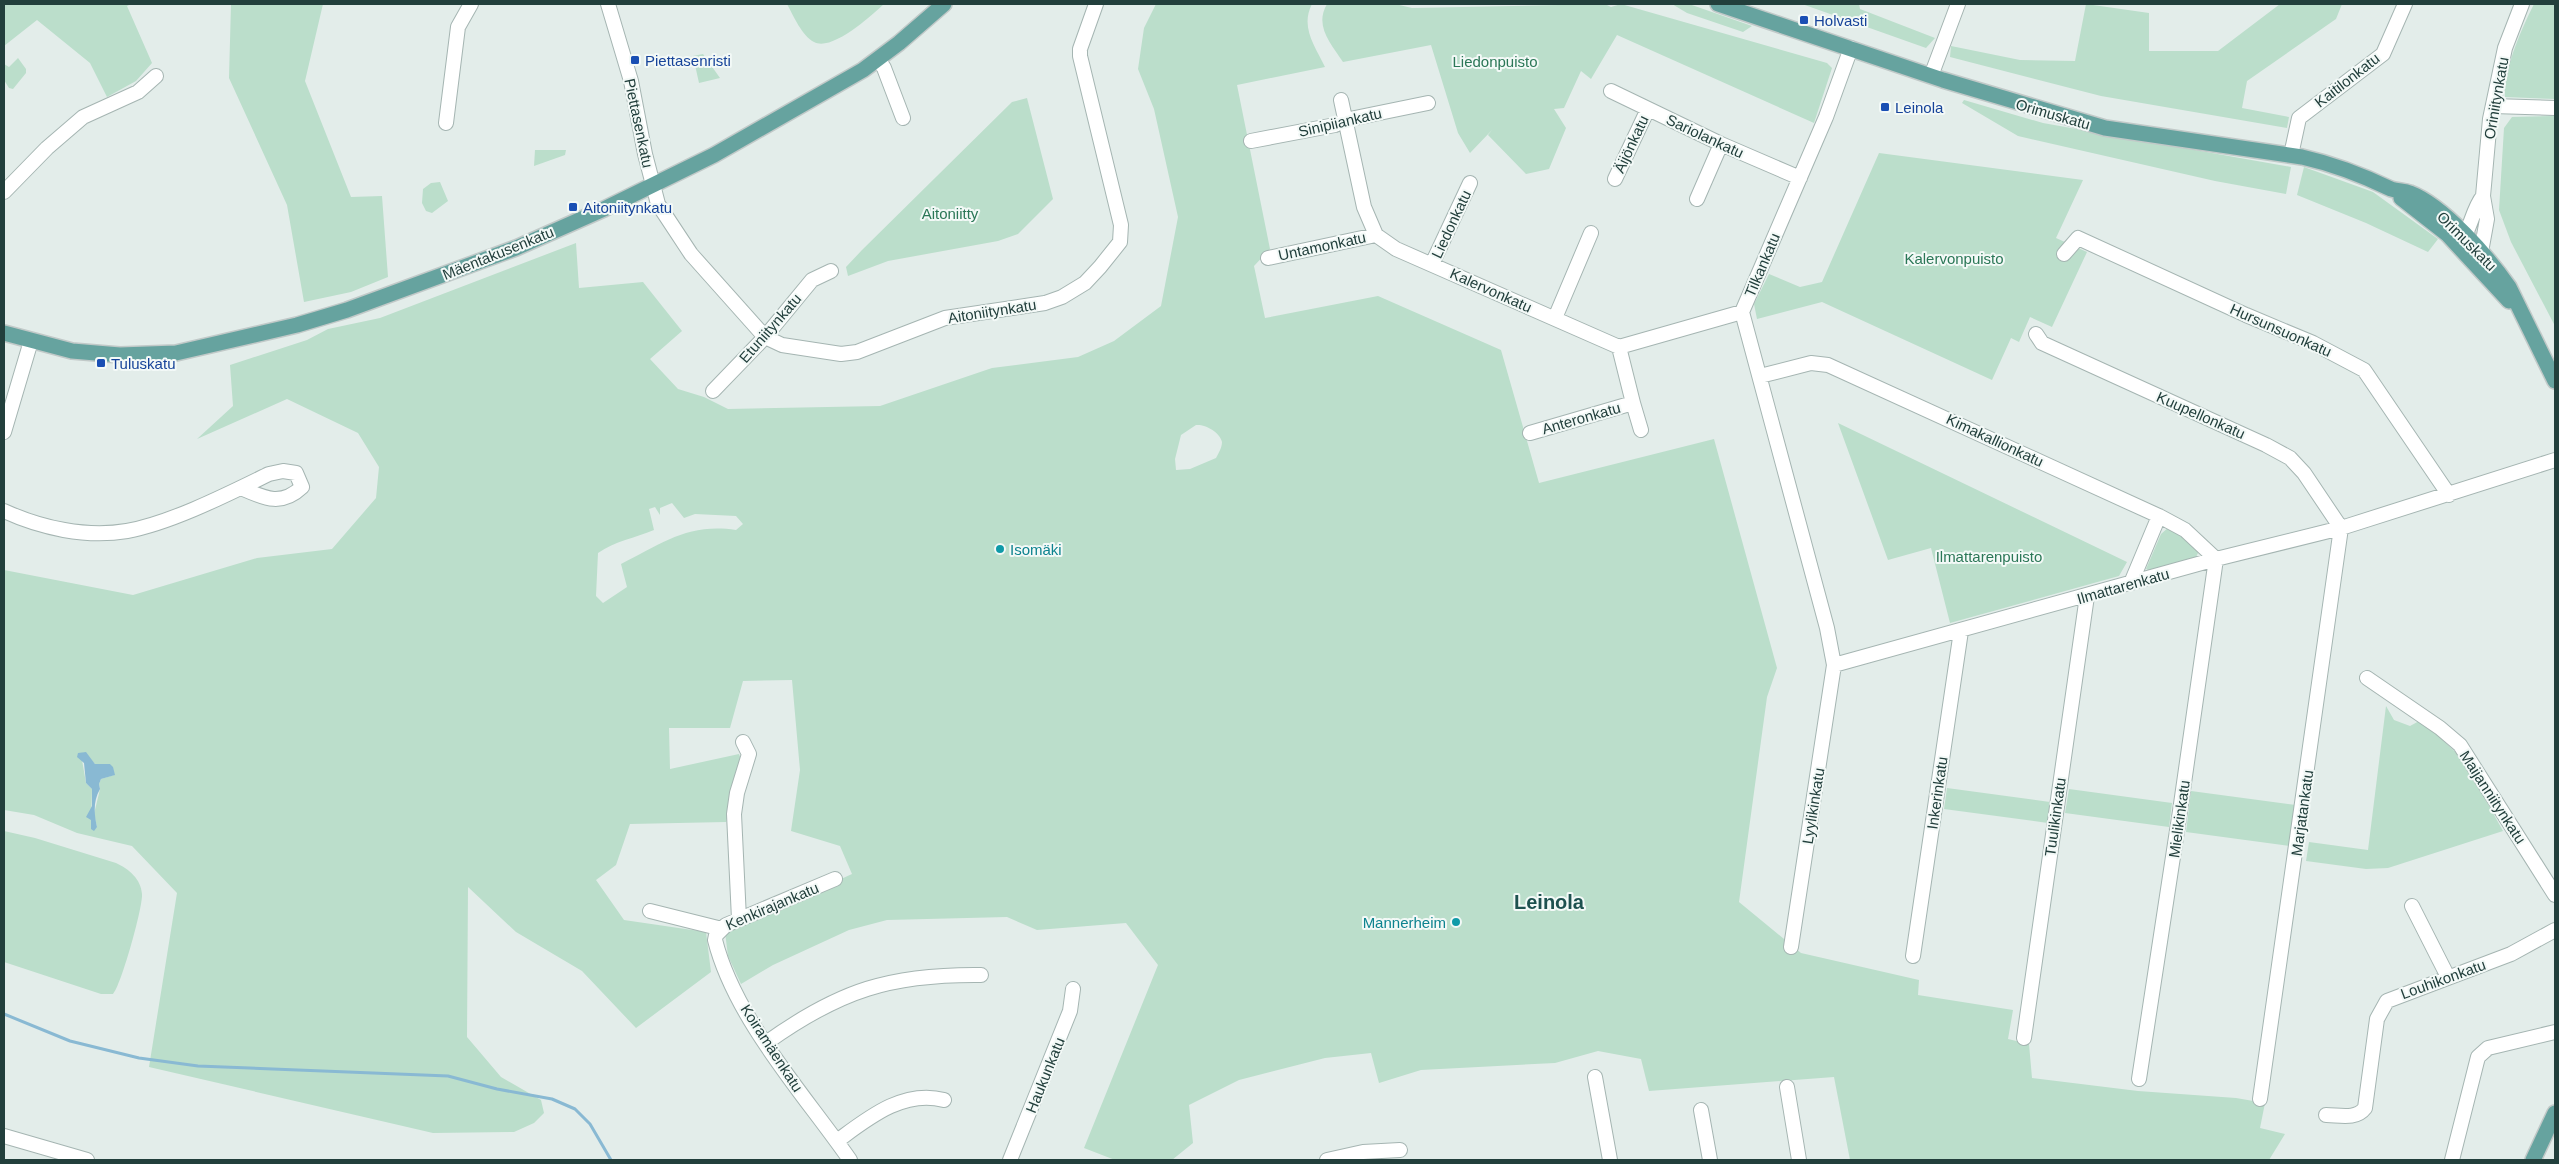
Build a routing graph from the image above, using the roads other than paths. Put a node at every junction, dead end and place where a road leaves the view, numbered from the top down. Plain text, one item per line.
1 (471, 4) edge
2 (608, 4) edge
3 (944, 4) edge
4 (1096, 4) edge
5 (1718, 4) edge
6 (1958, 4) edge
7 (2405, 4) edge
8 (2522, 4) edge
9 (1851, 48) junction
10 (878, 59) junction
11 (156, 76) dead end
12 (1930, 76) junction
13 (1611, 92) dead end
14 (1341, 100) dead end
15 (1428, 103) dead end
16 (2493, 106) junction
17 (2555, 108) edge
18 (1648, 109) junction
19 (903, 118) dead end
20 (1345, 120) junction
21 (446, 123) dead end
22 (1251, 141) dead end
23 (1721, 144) junction
24 (2291, 155) junction
25 (1800, 178) junction
26 (1615, 179) dead end
27 (1470, 183) dead end
28 (654, 184) junction
29 (4, 192) edge
30 (2484, 196) junction
31 (1697, 199) dead end
32 (1591, 233) dead end
33 (1376, 235) junction
34 (2463, 241) junction
35 (2064, 254) dead end
36 (2477, 256) junction
37 (1268, 258) dead end
38 (1432, 264) junction
39 (831, 271) dead end
40 (1742, 312) junction
41 (1555, 318) junction
42 (4, 333) edge
43 (2036, 334) dead end
44 (765, 337) junction
45 (31, 342) junction
46 (1620, 347) junction
47 (1760, 376) junction
48 (2555, 381) edge
49 (713, 391) dead end
50 (1633, 403) junction
51 (1641, 430) dead end
52 (4, 432) edge
53 (1530, 433) dead end
54 (2555, 460) edge
55 (241, 488) dead end
56 (2449, 495) junction
57 (4, 511) edge
58 (2159, 516) junction
59 (2341, 528) junction
60 (2216, 559) junction
61 (2131, 584) junction
62 (2087, 596) junction
63 (1961, 631) junction
64 (1834, 665) junction
65 (2367, 678) dead end
66 (743, 742) dead end
67 (835, 879) dead end
68 (2555, 895) edge
69 (2412, 906) dead end
70 (650, 911) dead end
71 (739, 919) junction
72 (722, 929) junction
73 (2555, 930) edge
74 (1791, 947) dead end
75 (1913, 956) dead end
76 (981, 975) dead end
77 (2448, 977) junction
78 (1073, 989) dead end
79 (2555, 1032) edge
80 (2024, 1038) dead end
81 (766, 1043) junction
82 (1595, 1076) dead end
83 (2139, 1079) dead end
84 (1787, 1087) dead end
85 (2260, 1099) dead end
86 (944, 1100) dead end
87 (1702, 1110) dead end
88 (2555, 1113) edge
89 (2326, 1115) dead end
90 (4, 1136) edge
91 (837, 1141) junction
92 (1400, 1150) dead end
93 (87, 1160) edge
94 (850, 1160) edge
95 (1010, 1160) edge
96 (1327, 1160) edge
97 (1610, 1160) edge
98 (1710, 1160) edge
99 (1799, 1160) edge
100 (2452, 1160) edge
101 (2533, 1160) edge

1 - 21 street
2 - 28 street, Piettasenkatu
3 - 10 main road, Mäentakusenkatu
4 - 44 street, Aitoniitynkatu
5 - 9 main road, Orimuskatu
6 - 12 street
7 - 24 street, Kaitilonkatu
8 - 16 street, Oriniitynkatu
9 - 12 main road, Orimuskatu
9 - 25 street, Tilkankatu
10 - 19 street
10 - 28 main road, Mäentakusenkatu
11 - 29 street
12 - 24 main road, Orimuskatu
13 - 18 street, Sariolankatu
14 - 20 street
15 - 20 street, Sinipiiankatu
16 - 17 street
16 - 30 street, Oriniitynkatu
18 - 23 street, Sariolankatu
18 - 26 street, Äijönkatu
20 - 22 street, Sinipiiankatu
20 - 33 street
23 - 25 street, Sariolankatu
23 - 31 street
24 - 34 main road, Orimuskatu
25 - 40 street, Tilkankatu
27 - 38 street, Liedonkatu
28 - 44 street, Aitoniitynkatu
28 - 45 main road, Mäentakusenkatu
30 - 34 street, Oriniitynkatu
30 - 36 street, Oriniitynkatu
32 - 41 street
33 - 37 street, Untamonkatu
33 - 38 street, Kalervonkatu
34 - 36 main road, Orimuskatu
35 - 56 street, Hursunsuonkatu
36 - 48 main road, Orimuskatu
38 - 41 street, Kalervonkatu
39 - 44 street, Etuniitynkatu
40 - 46 street
40 - 47 street, Tilkankatu
41 - 46 street, Kalervonkatu
42 - 45 main road, Mäentakusenkatu
43 - 59 street, Kuupellonkatu
44 - 49 street, Etuniitynkatu
45 - 52 street
46 - 50 street, Anteronkatu
47 - 58 street, Kimakallionkatu
47 - 64 street, Tilkankatu
50 - 51 street, Anteronkatu
50 - 53 street, Anteronkatu
54 - 56 street, Ilmattarenkatu
55 - 57 street
56 - 59 street, Ilmattarenkatu
58 - 60 street, Kimakallionkatu
58 - 61 street
59 - 60 street, Ilmattarenkatu
59 - 85 street, Marjatankatu
60 - 61 street, Ilmattarenkatu
60 - 83 street, Mielikinkatu
61 - 62 street, Ilmattarenkatu
62 - 63 street, Ilmattarenkatu
62 - 80 street, Tuulikinkatu
63 - 64 street, Ilmattarenkatu
63 - 75 street, Inkerinkatu
64 - 74 street, Lyylikinkatu
65 - 68 street, Maijanniitynkatu
66 - 71 street
67 - 71 street, Kenkirajankatu
69 - 77 street
70 - 72 street, Kenkirajankatu
71 - 72 street, Kenkirajankatu
72 - 81 street, Koiramäenkatu
73 - 77 street, Louhikonkatu
76 - 81 street
77 - 89 street, Louhikonkatu
78 - 95 street, Haukunkatu
79 - 100 street
81 - 91 street, Koiramäenkatu
82 - 97 street
84 - 99 street
86 - 91 street
87 - 98 street
88 - 101 main road
90 - 93 street
91 - 94 street, Koiramäenkatu
92 - 96 street

